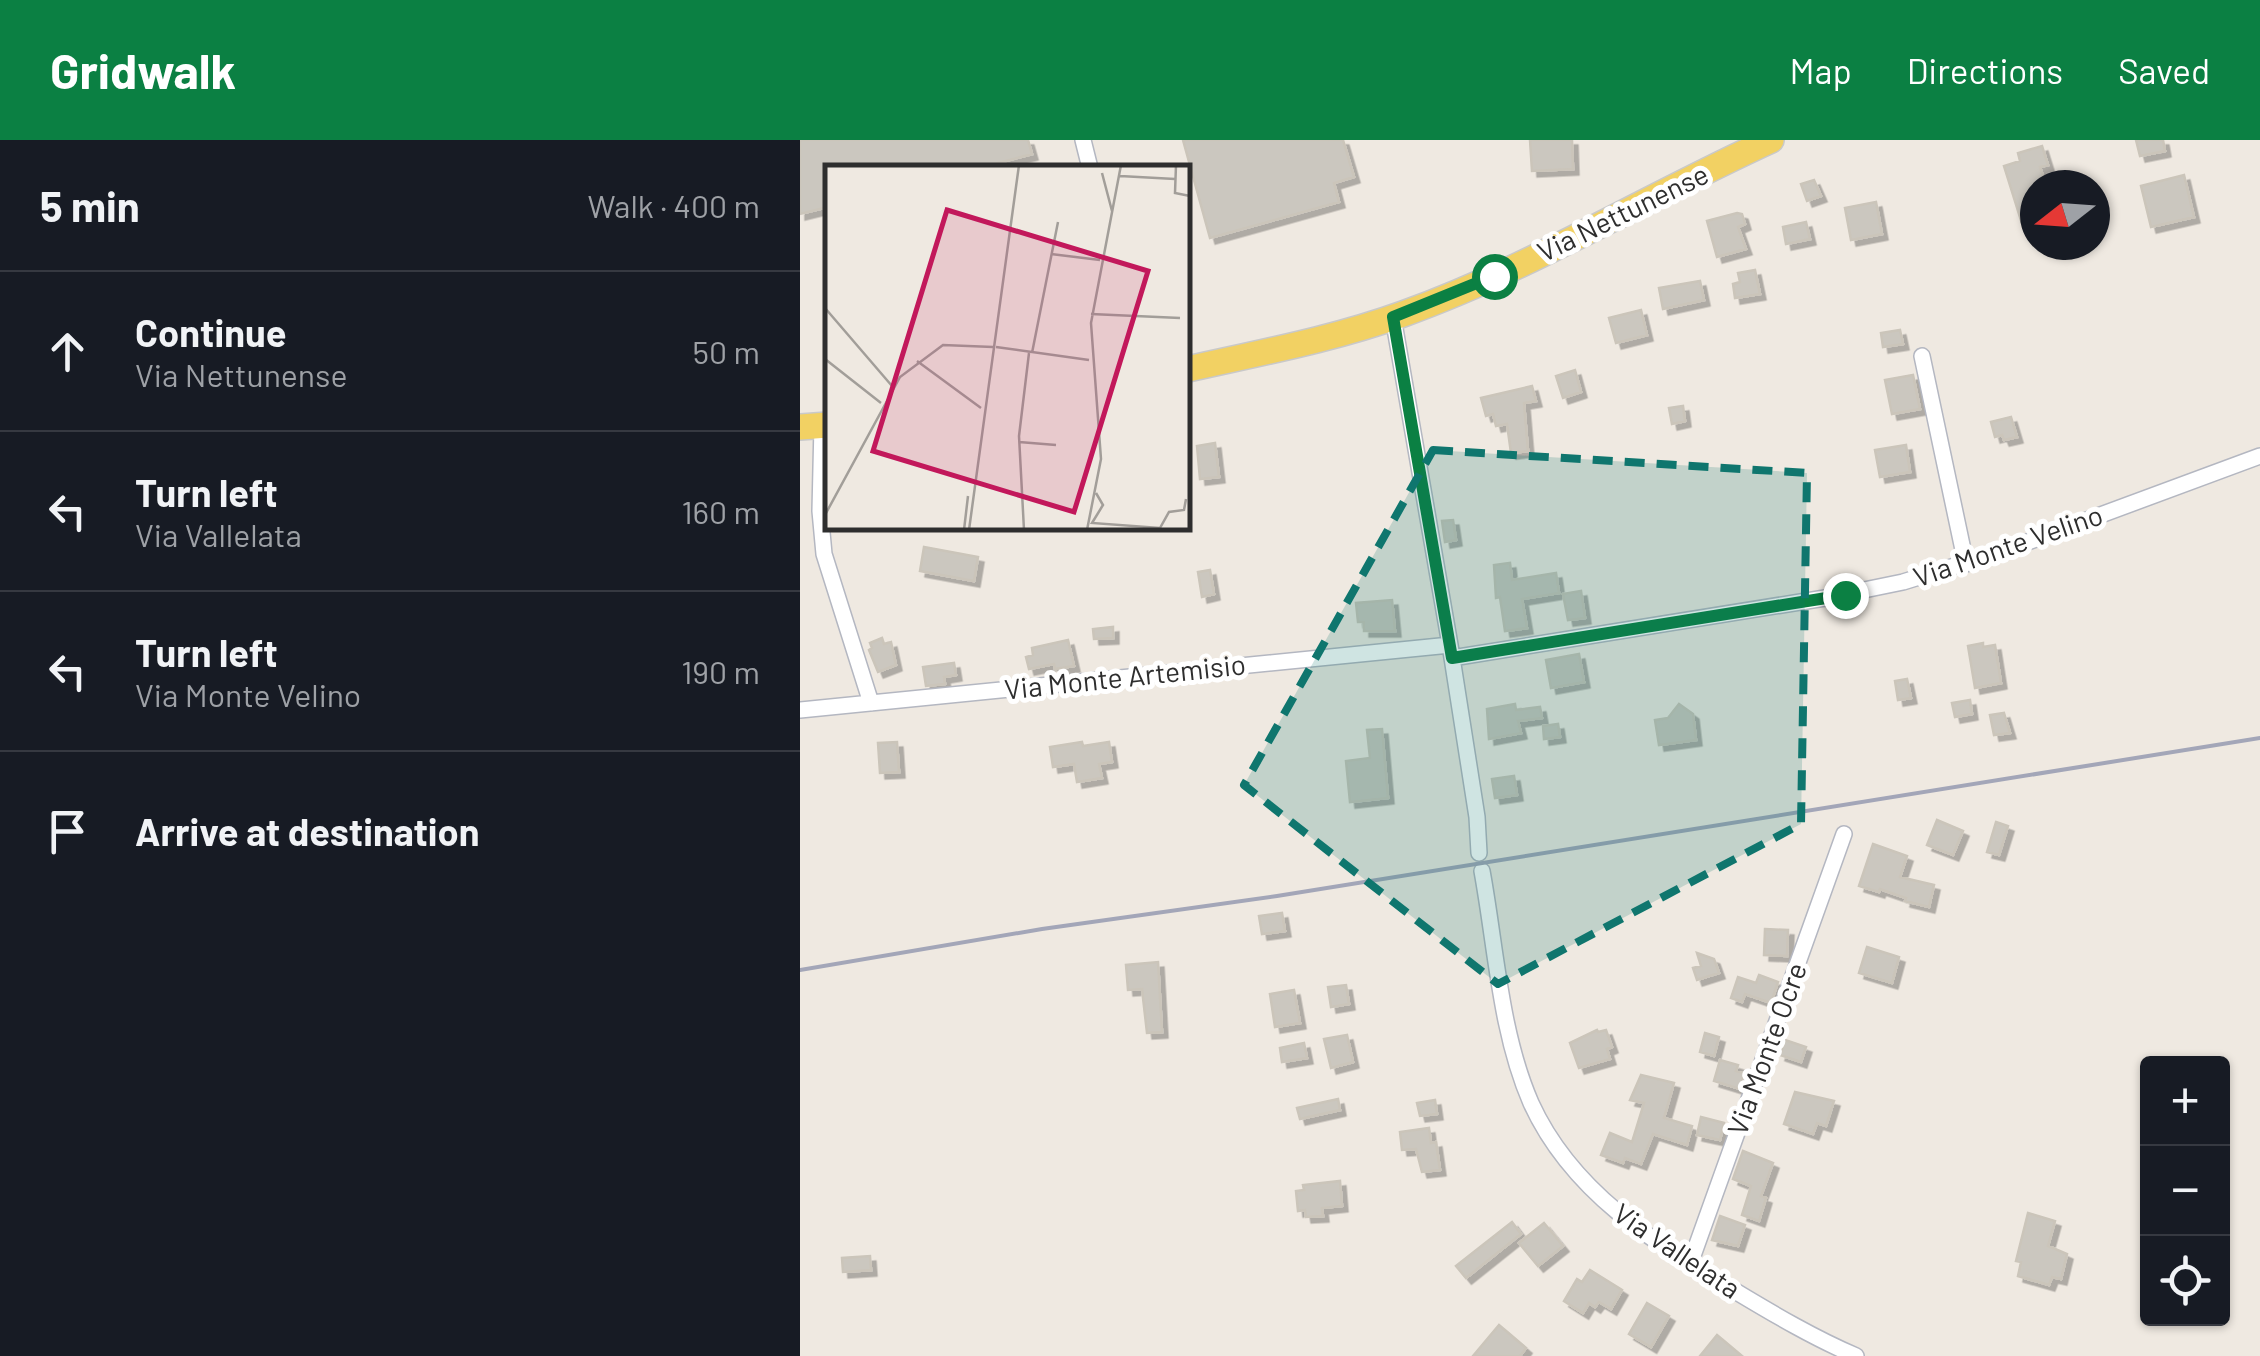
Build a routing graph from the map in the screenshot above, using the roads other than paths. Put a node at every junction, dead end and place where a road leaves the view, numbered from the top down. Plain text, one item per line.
1 (1083, 140) edge
2 (1771, 140) edge
3 (1089, 165) edge
4 (1393, 317) junction
5 (1922, 356) dead end
6 (1190, 368) edge
7 (817, 426) edge
8 (2260, 456) edge
9 (1966, 564) junction
10 (1452, 651) junction
11 (871, 703) junction
12 (800, 710) edge
13 (1844, 834) dead end
14 (1479, 852) dead end
15 (1482, 871) dead end
16 (1690, 1264) junction
17 (1856, 1356) edge

1 - 3 street
2 - 4 main road, Via Nettunense
4 - 6 main road, Via Nettunense
4 - 10 street
5 - 9 street
7 - 11 street
8 - 9 street, Via Monte Velino
9 - 10 street, Via Monte Velino
10 - 11 street, Via Monte Artemisio
10 - 14 street
11 - 12 street, Via Monte Artemisio
13 - 16 street, Via Monte Ocre
15 - 16 street, Via Vallelata
16 - 17 street, Via Vallelata

